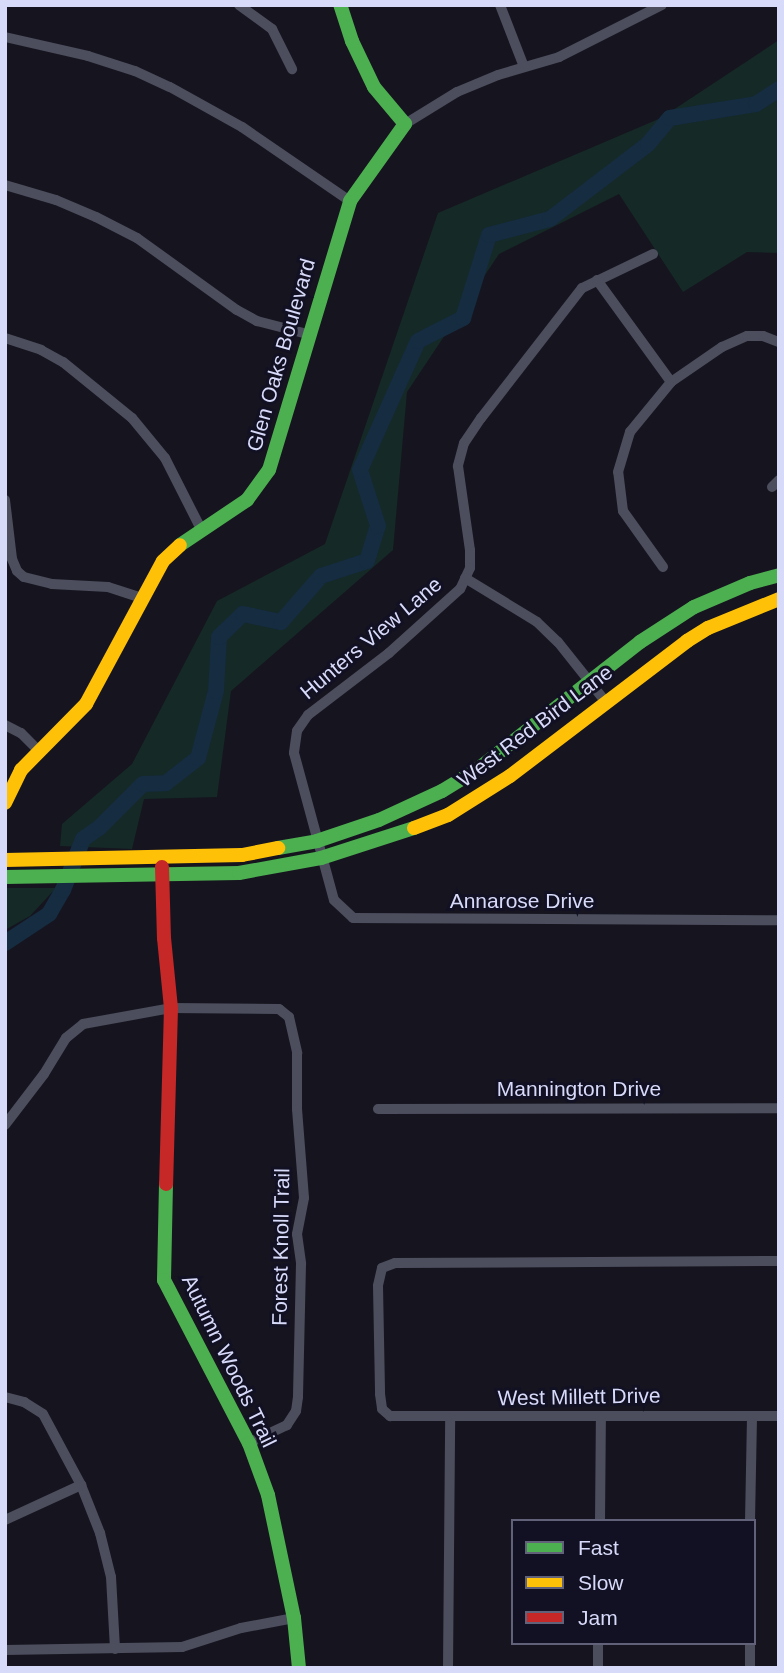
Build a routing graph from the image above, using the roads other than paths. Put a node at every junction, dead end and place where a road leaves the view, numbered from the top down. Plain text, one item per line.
1 (239, 5) edge
2 (340, 5) edge
3 (500, 5) edge
4 (659, 6) edge
5 (5, 37) edge
6 (524, 67) junction
7 (292, 69) dead end
8 (405, 124) junction
9 (5, 185) edge
10 (349, 201) junction
11 (653, 254) dead end
12 (597, 280) junction
13 (311, 335) junction
14 (5, 338) edge
15 (779, 342) edge
16 (671, 382) junction
17 (5, 500) edge
18 (202, 531) junction
19 (663, 567) dead end
20 (779, 575) edge
21 (465, 578) junction
22 (142, 598) junction
23 (779, 599) edge
24 (694, 607) junction
25 (708, 628) junction
26 (591, 682) junction
27 (605, 701) junction
28 (5, 725) edge
29 (39, 751) junction
30 (5, 803) edge
31 (317, 841) junction
32 (162, 858) junction
33 (321, 858) junction
34 (5, 860) edge
35 (162, 875) junction
36 (5, 877) edge
37 (779, 920) edge
38 (171, 1008) junction
39 (779, 1108) edge
40 (379, 1109) dead end
41 (5, 1125) edge
42 (779, 1261) edge
43 (5, 1397) edge
44 (601, 1416) junction
45 (752, 1416) junction
46 (779, 1416) edge
47 (450, 1418) junction
48 (249, 1443) junction
49 (81, 1485) junction
50 (600, 1519) edge
51 (750, 1519) edge
52 (5, 1520) edge
53 (294, 1618) junction
54 (598, 1645) edge
55 (750, 1645) edge
56 (115, 1649) junction
57 (5, 1650) edge
58 (299, 1668) edge
59 (448, 1668) edge
60 (598, 1668) edge
61 (750, 1668) edge

1 - 7 street
2 - 8 street
3 - 6 street
4 - 6 street, Glen Oaks Boulevard
5 - 10 street
6 - 8 street, Glen Oaks Boulevard
8 - 10 street, Glen Oaks Boulevard
9 - 13 street
10 - 13 street, Glen Oaks Boulevard
11 - 12 street, Hunters View Lane
12 - 16 street
12 - 21 street, Hunters View Lane
13 - 18 street, Glen Oaks Boulevard
14 - 18 street
15 - 16 street
16 - 19 street
17 - 22 street
18 - 22 street, Glen Oaks Boulevard
20 - 24 street, West Red Bird Lane
21 - 26 street
21 - 31 street, Hunters View Lane
22 - 29 street, Glen Oaks Boulevard
23 - 25 street, West Red Bird Lane
24 - 25 street
24 - 26 street, West Red Bird Lane
25 - 27 street, West Red Bird Lane
26 - 27 street
26 - 31 street, West Red Bird Lane
27 - 33 street, West Red Bird Lane
28 - 29 street
29 - 30 street, Glen Oaks Boulevard
31 - 32 street, West Red Bird Lane
31 - 33 street, Annarose Drive
32 - 34 street, West Red Bird Lane
32 - 35 street, Autumn Woods Trail
33 - 35 street, West Red Bird Lane
33 - 37 street, Annarose Drive
35 - 36 street, West Red Bird Lane
35 - 38 street, Autumn Woods Trail
38 - 41 street
38 - 48 street, Autumn Woods Trail
38 - 48 street, Forest Knoll Trail
39 - 40 street, Mannington Drive
42 - 47 street, West Millett Drive
43 - 49 street
44 - 45 street, West Millett Drive
44 - 47 street, West Millett Drive
44 - 50 street
45 - 46 street, West Millett Drive
45 - 51 street
47 - 59 street
48 - 53 street, Autumn Woods Trail
49 - 52 street
49 - 56 street
53 - 56 street
53 - 58 street, Autumn Woods Trail
54 - 60 street
55 - 61 street
56 - 57 street

